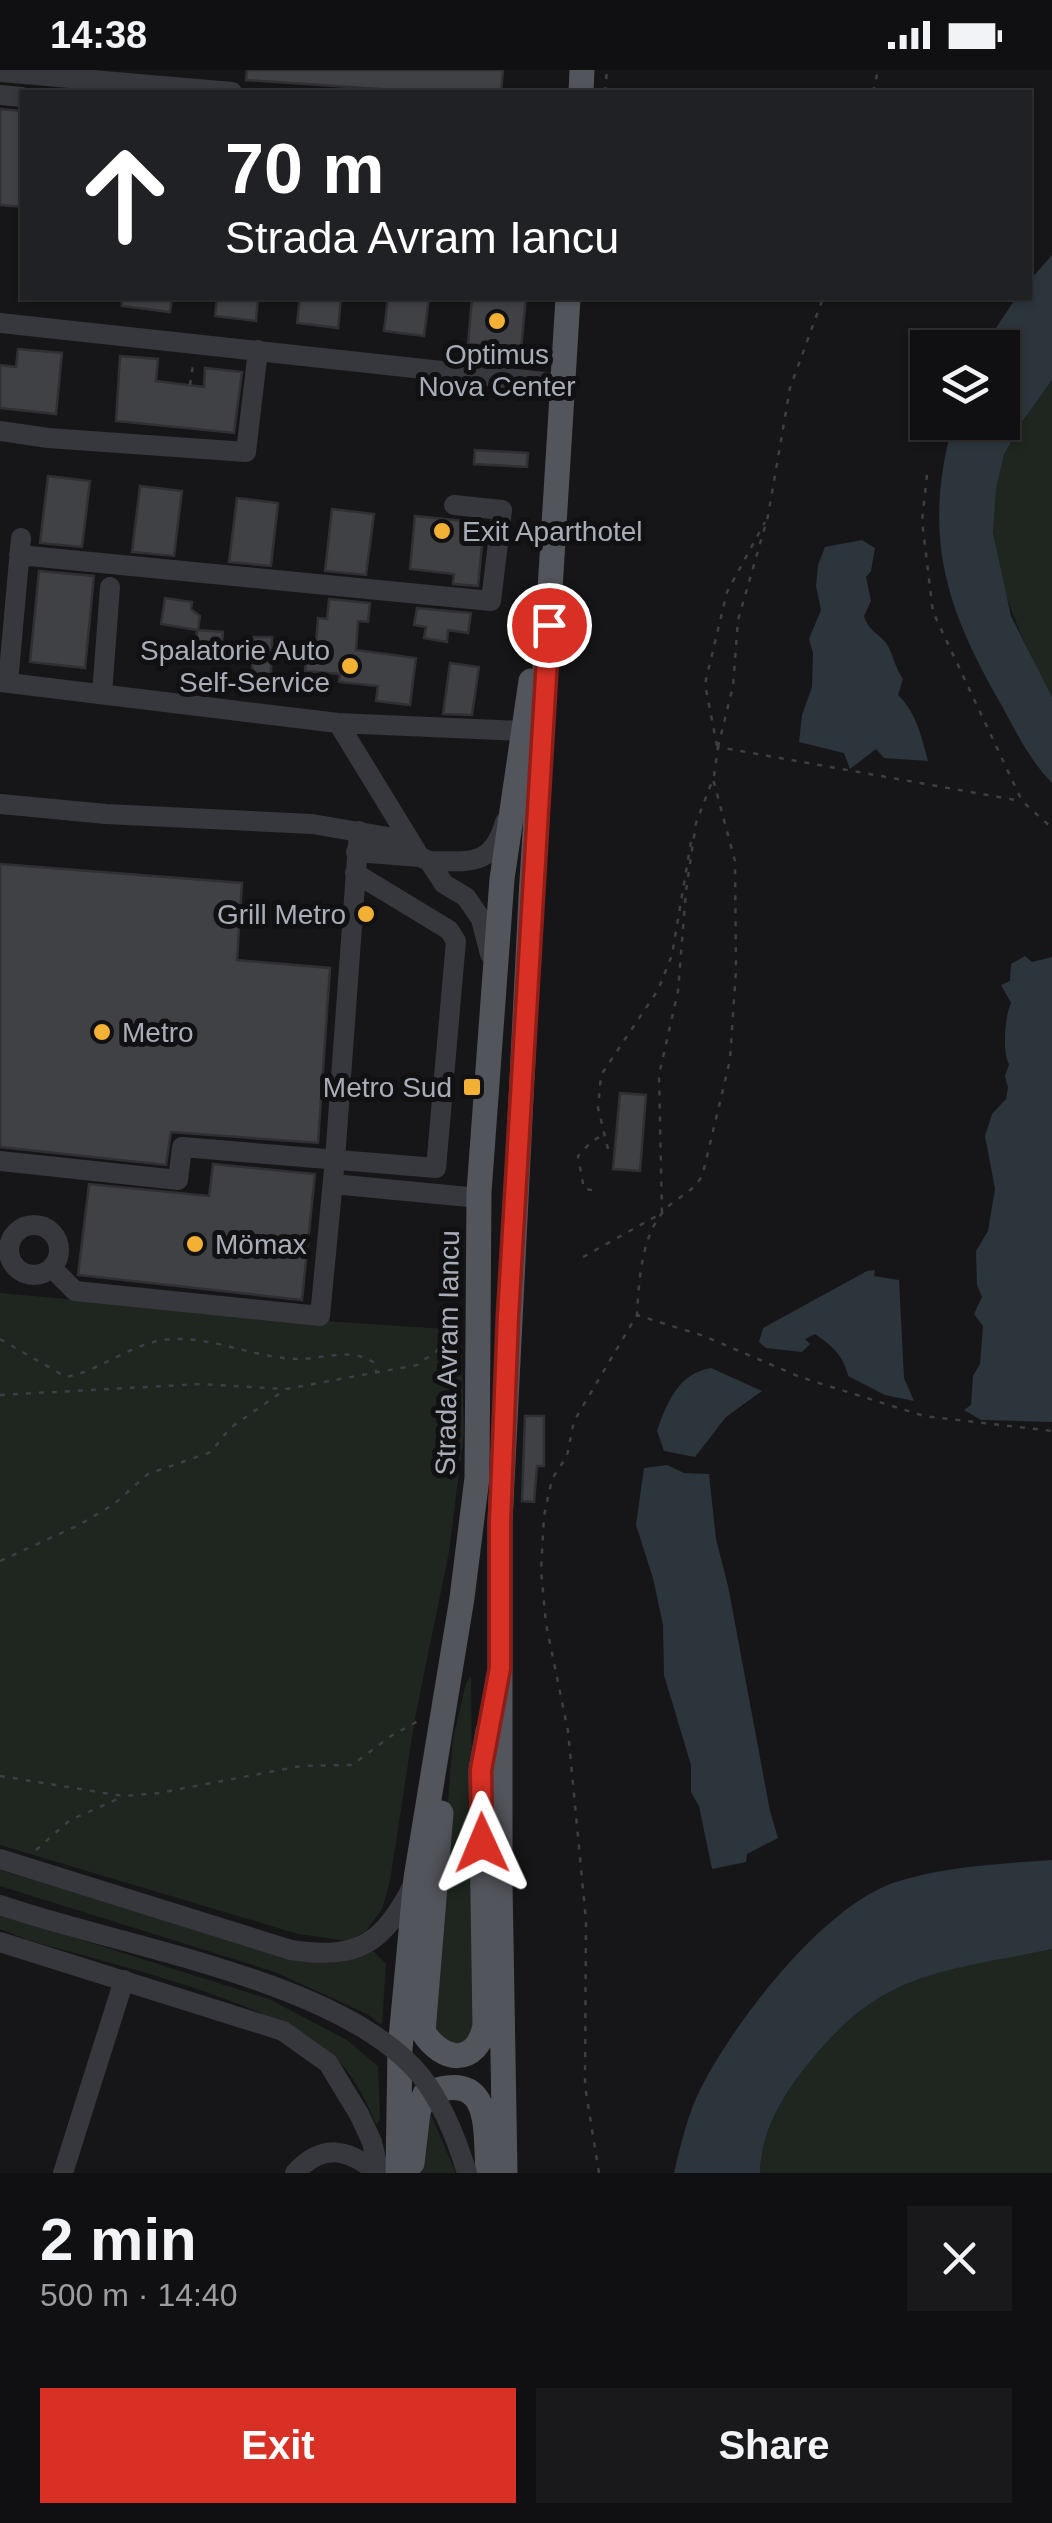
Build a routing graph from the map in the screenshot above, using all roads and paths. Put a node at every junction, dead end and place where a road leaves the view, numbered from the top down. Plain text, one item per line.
1 (0, 72) edge
2 (209, 90) edge
3 (568, 300) edge
4 (822, 300) edge
5 (0, 323) edge
6 (196, 344) junction
7 (258, 350) junction
8 (562, 384) junction
9 (190, 385) dead end
10 (0, 431) edge
11 (926, 475) dead end
12 (454, 505) dead end
13 (768, 516) junction
14 (551, 534) junction
15 (110, 587) dead end
16 (4, 683) edge
17 (102, 694) junction
18 (338, 722) junction
19 (524, 730) junction
20 (718, 747) junction
21 (713, 779) junction
22 (515, 795) junction
23 (1022, 801) junction
24 (0, 804) edge
25 (696, 825) junction
26 (1052, 828) edge
27 (357, 852) junction
28 (425, 859) junction
29 (453, 861) junction
30 (501, 890) junction
31 (466, 897) junction
32 (494, 978) junction
33 (603, 1136) junction
34 (608, 1149) dead end
35 (336, 1159) junction
36 (0, 1161) edge
37 (333, 1184) junction
38 (592, 1190) dead end
39 (479, 1198) junction
40 (662, 1213) junction
41 (583, 1258) dead end
42 (52, 1268) dead end
43 (637, 1315) junction
44 (455, 1337) dead end
45 (0, 1338) edge
46 (376, 1373) junction
47 (286, 1388) junction
48 (0, 1394) edge
49 (1052, 1431) edge
50 (0, 1561) edge
51 (500, 1668) junction
52 (430, 1722) junction
53 (0, 1776) edge
54 (123, 1796) junction
55 (33, 1852) dead end
56 (0, 1859) edge
57 (416, 1878) junction
58 (0, 1906) edge
59 (0, 1942) edge
60 (124, 1980) junction
61 (64, 2173) edge
62 (295, 2173) edge
63 (378, 2173) edge
64 (398, 2173) edge
65 (412, 2173) edge
66 (467, 2173) edge
67 (488, 2173) edge
68 (505, 2173) edge
69 (599, 2173) edge

1 - 2 street
3 - 8 main road, Strada Avram Iancu
4 - 13 path
5 - 6 street
6 - 7 street
6 - 9 path
7 - 8 street
7 - 10 street
8 - 14 main road, Strada Avram Iancu
11 - 23 path
12 - 16 street
13 - 20 path
13 - 20 path
14 - 19 main road, Strada Avram Iancu
14 - 51 main road, Strada Avram Iancu
15 - 17 street
16 - 17 street
17 - 18 street
18 - 19 street
18 - 28 street
19 - 22 main road, Strada Avram Iancu
20 - 21 path
20 - 23 path
21 - 25 path
21 - 40 path
22 - 29 street
22 - 30 main road, Strada Avram Iancu
23 - 26 path
24 - 27 street
25 - 33 path
25 - 40 path
27 - 28 street
27 - 35 street
27 - 35 street
28 - 29 street
28 - 31 street
29 - 30 street
30 - 31 street
30 - 32 main road, Strada Avram Iancu
31 - 32 street
32 - 39 main road, Strada Avram Iancu
33 - 34 path
33 - 38 path
35 - 36 street
35 - 37 street
37 - 39 street
37 - 42 street
39 - 52 main road, Strada Avram Iancu
40 - 41 path
40 - 43 path
43 - 49 path
43 - 69 path
44 - 46 path
45 - 46 path
46 - 47 path
47 - 48 path
47 - 50 path
51 - 52 main road
51 - 68 main road, Strada Avram Iancu
52 - 54 path
52 - 57 main road, Strada Avram Iancu
53 - 54 path
54 - 55 path
56 - 57 street
57 - 64 main road, Strada Avram Iancu
58 - 66 street, bridge
59 - 60 street
60 - 61 street
60 - 63 street
62 - 63 street
65 - 67 main road

